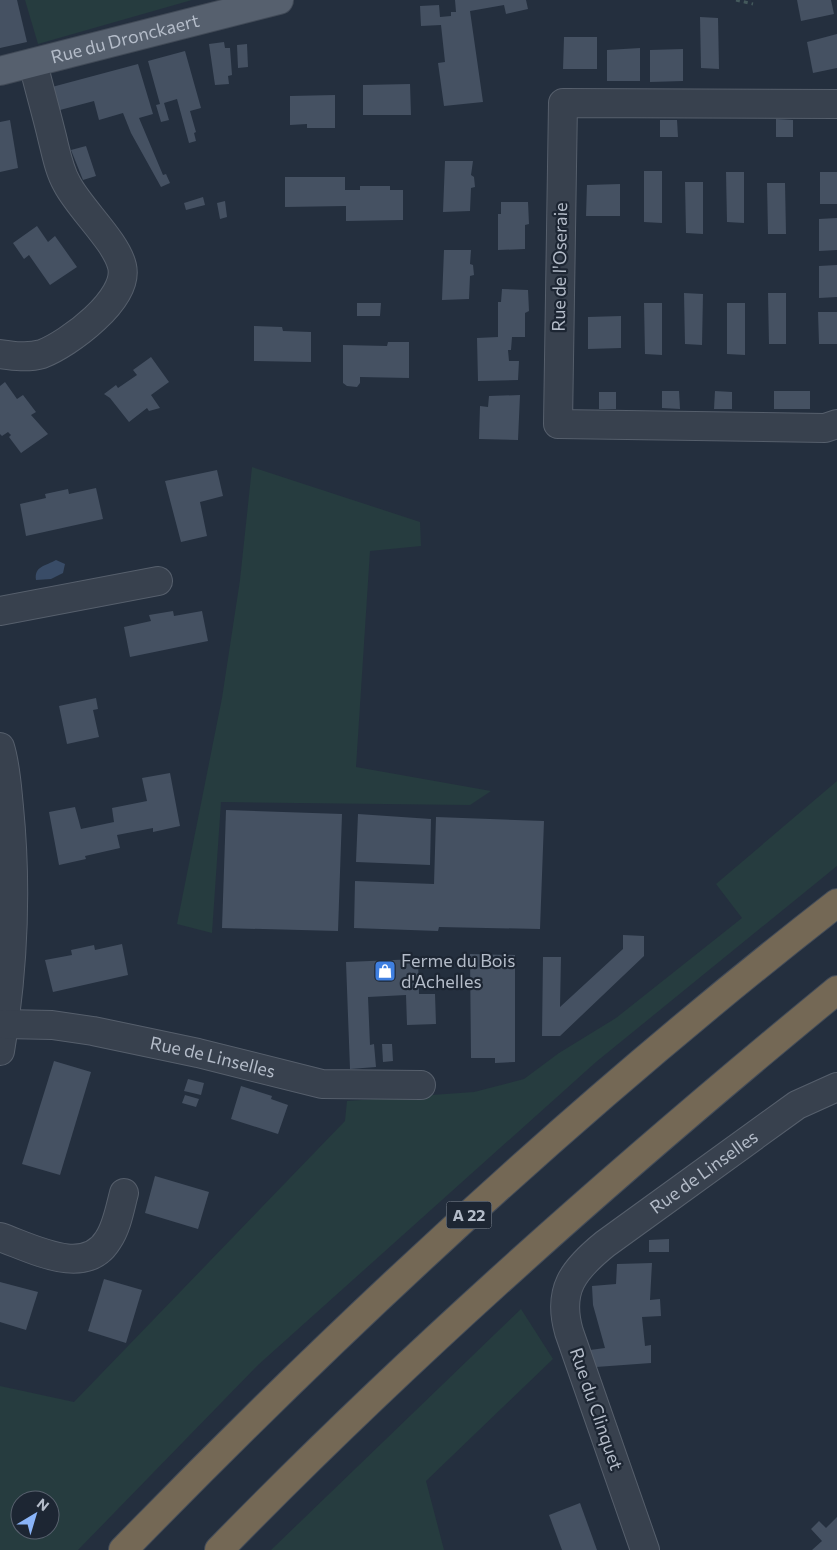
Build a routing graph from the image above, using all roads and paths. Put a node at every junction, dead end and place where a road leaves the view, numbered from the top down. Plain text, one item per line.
1 (279, 0) edge
2 (736, 0) edge
3 (753, 4) dead end
4 (33, 63) junction
5 (0, 71) edge
6 (837, 104) edge
7 (5, 355) edge
8 (837, 424) edge
9 (158, 582) dead end
10 (0, 611) edge
11 (0, 747) edge
12 (5, 818) edge
13 (837, 903) edge
14 (837, 990) edge
15 (4, 1024) junction
16 (0, 1051) edge
17 (422, 1085) dead end
18 (837, 1087) edge
19 (124, 1193) dead end
20 (0, 1238) edge
21 (578, 1269) joint
22 (123, 1550) edge
23 (219, 1550) edge
24 (645, 1550) edge

1 - 4 main road, Rue du Dronckaert
2 - 3 path
4 - 5 main road, Rue du Dronckaert
4 - 7 street
6 - 8 street, Rue de l'Oseraie
9 - 10 street
11 - 12 street
12 - 15 street
13 - 22 highway, A 22
14 - 23 highway
15 - 16 street
15 - 17 street, Rue de Linselles
18 - 21 street, Rue de Linselles
19 - 20 street
21 - 24 street, Rue du Clinquet

